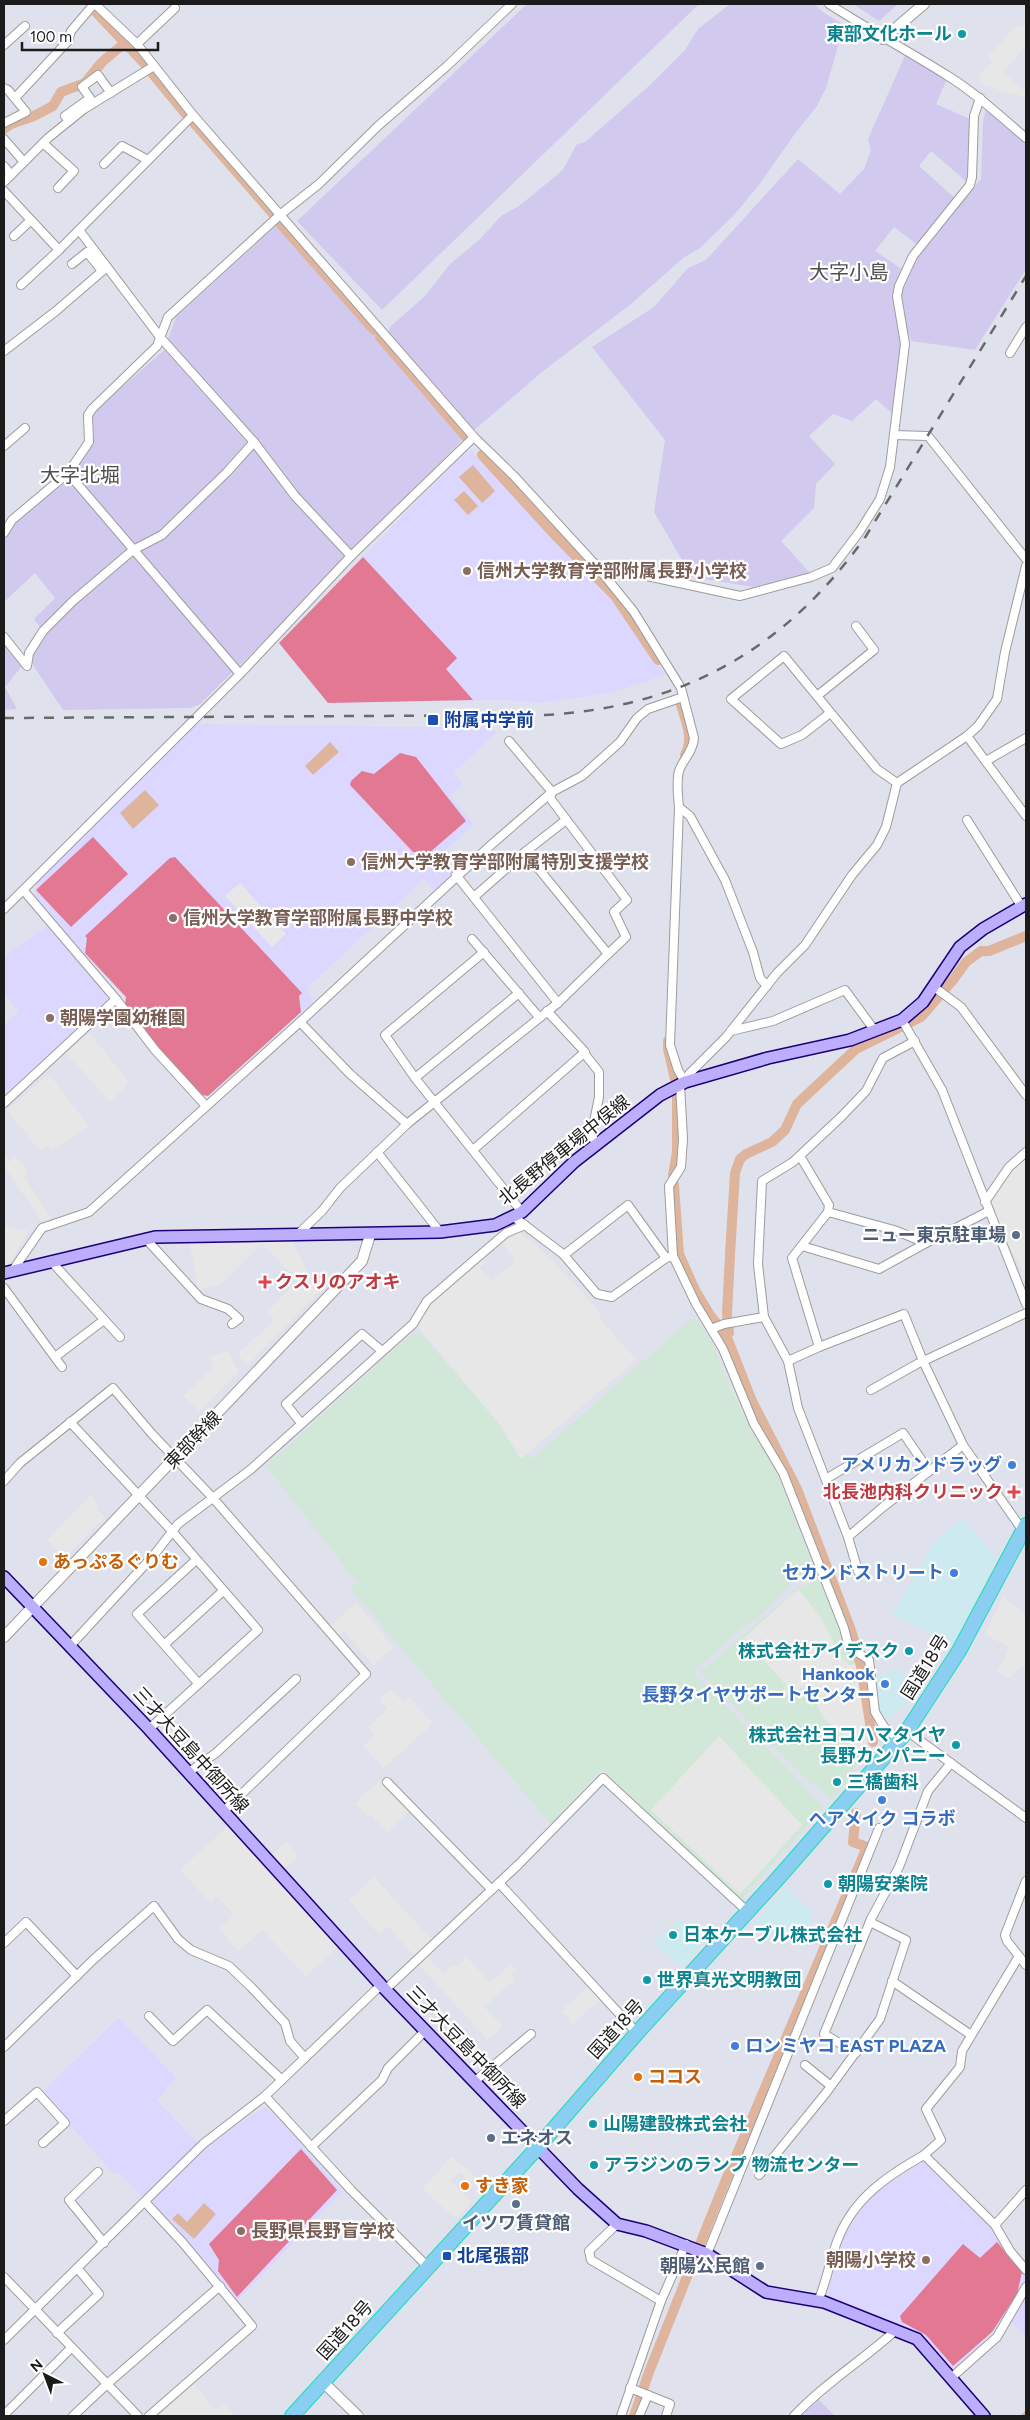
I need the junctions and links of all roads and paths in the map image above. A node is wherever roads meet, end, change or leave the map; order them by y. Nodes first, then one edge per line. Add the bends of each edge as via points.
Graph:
1 (94, 4) edge
2 (512, 4) edge
3 (829, 4) edge
4 (924, 4) edge
5 (175, 8) dead end
6 (25, 26) dead end
7 (883, 39) junction
8 (138, 44) junction
9 (4, 46) edge
10 (154, 66) junction
11 (4, 88) edge
12 (111, 93) junction
13 (15, 98) junction
14 (980, 98) junction
15 (193, 115) junction
16 (69, 121) junction
17 (4, 123) edge
18 (4, 138) edge
19 (1026, 138) edge
20 (43, 143) junction
21 (148, 160) junction
22 (24, 162) junction
23 (104, 164) dead end
24 (4, 166) edge
25 (12, 175) junction
26 (4, 182) edge
27 (58, 188) dead end
28 (4, 192) edge
29 (280, 215) junction
30 (31, 220) junction
31 (79, 230) junction
32 (14, 236) dead end
33 (59, 250) junction
34 (72, 264) dead end
35 (104, 269) junction
36 (21, 285) dead end
37 (1026, 328) edge
38 (160, 337) junction
39 (4, 351) edge
40 (1010, 353) dead end
41 (25, 428) dead end
42 (894, 435) junction
43 (474, 436) junction
44 (254, 442) junction
45 (4, 446) edge
46 (68, 473) junction
47 (4, 534) edge
48 (133, 550) junction
49 (351, 556) junction
50 (1026, 559) edge
51 (596, 565) junction
52 (1026, 566) edge
53 (856, 626) dead end
54 (4, 637) edge
55 (240, 674) junction
56 (817, 696) junction
57 (683, 697) junction
58 (830, 713) junction
59 (967, 736) junction
60 (1026, 738) edge
61 (509, 741) dead end
62 (986, 761) junction
63 (897, 783) junction
64 (552, 792) junction
65 (680, 807) junction
66 (1026, 816) edge
67 (566, 820) junction
68 (967, 820) dead end
69 (525, 852) junction
70 (456, 876) junction
71 (24, 891) junction
72 (474, 897) junction
73 (1024, 905) edge
74 (4, 909) edge
75 (472, 939) dead end
76 (484, 952) junction
77 (608, 954) junction
78 (767, 986) junction
79 (936, 989) junction
80 (519, 993) junction
81 (116, 999) junction
82 (558, 1003) junction
83 (547, 1010) junction
84 (539, 1017) junction
85 (903, 1021) junction
86 (300, 1022) junction
87 (731, 1031) junction
88 (875, 1031) junction
89 (915, 1041) junction
90 (584, 1053) junction
91 (416, 1078) junction
92 (682, 1084) junction
93 (1026, 1095) edge
94 (434, 1102) junction
95 (4, 1103) edge
96 (206, 1106) junction
97 (407, 1124) junction
98 (598, 1144) junction
99 (473, 1150) junction
100 (377, 1152) junction
101 (1026, 1152) edge
102 (800, 1156) junction
103 (985, 1202) junction
104 (989, 1211) junction
105 (828, 1212) junction
106 (518, 1215) junction
107 (525, 1225) junction
108 (440, 1232) junction
109 (298, 1234) junction
110 (370, 1235) junction
111 (146, 1239) junction
112 (926, 1243) junction
113 (802, 1246) junction
114 (564, 1255) junction
115 (669, 1257) junction
116 (51, 1261) junction
117 (8, 1272) edge
118 (4, 1288) edge
119 (1026, 1304) edge
120 (1026, 1313) edge
121 (764, 1316) junction
122 (104, 1320) junction
123 (232, 1324) dead end
124 (721, 1326) junction
125 (120, 1337) dead end
126 (819, 1347) junction
127 (382, 1351) junction
128 (55, 1357) junction
129 (788, 1361) junction
130 (923, 1361) junction
131 (62, 1367) dead end
132 (871, 1390) dead end
133 (70, 1422) junction
134 (302, 1423) junction
135 (963, 1444) junction
136 (175, 1459) junction
137 (929, 1471) junction
138 (826, 1479) junction
139 (4, 1481) edge
140 (138, 1496) junction
141 (213, 1498) junction
142 (1025, 1528) edge
143 (172, 1531) junction
144 (848, 1537) junction
145 (196, 1560) junction
146 (858, 1571) dead end
147 (4, 1577) edge
148 (223, 1591) junction
149 (32, 1608) junction
150 (4, 1637) edge
151 (165, 1644) junction
152 (70, 1646) junction
153 (296, 1679) dead end
154 (198, 1683) junction
155 (149, 1729) junction
156 (903, 1736) junction
157 (950, 1764) junction
158 (188, 1772) junction
159 (387, 1782) dead end
160 (223, 1812) junction
161 (1026, 1818) edge
162 (879, 1828) dead end
163 (1026, 1881) edge
164 (499, 1883) junction
165 (492, 1890) junction
166 (748, 1912) junction
167 (870, 1922) junction
168 (4, 1943) edge
169 (1019, 1956) junction
170 (1026, 1965) edge
171 (78, 1976) junction
172 (892, 1981) junction
173 (384, 1987) junction
174 (149, 2016) dead end
175 (425, 2031) junction
176 (637, 2033) junction
177 (531, 2034) dead end
178 (971, 2035) junction
179 (4, 2047) edge
180 (856, 2054) junction
181 (305, 2058) junction
182 (805, 2065) dead end
183 (282, 2080) junction
184 (474, 2082) junction
185 (831, 2086) junction
186 (265, 2096) junction
187 (4, 2121) edge
188 (43, 2143) dead end
189 (311, 2147) junction
190 (538, 2147) junction
191 (924, 2155) junction
192 (98, 2172) dead end
193 (759, 2175) dead end
194 (1026, 2190) edge
195 (145, 2202) junction
196 (617, 2224) junction
197 (995, 2224) junction
198 (104, 2243) junction
199 (686, 2244) junction
200 (707, 2254) junction
201 (428, 2267) junction
202 (78, 2269) junction
203 (1026, 2270) edge
204 (4, 2277) edge
205 (220, 2286) junction
206 (1026, 2287) edge
207 (661, 2301) junction
208 (818, 2301) junction
209 (35, 2309) junction
210 (896, 2330) junction
211 (57, 2333) junction
212 (4, 2340) edge
213 (71, 2348) junction
214 (951, 2378) junction
215 (323, 2382) junction
216 (106, 2385) junction
217 (632, 2389) junction
218 (647, 2394) junction
219 (4, 2415) edge
220 (73, 2416) edge
221 (138, 2416) edge
222 (149, 2416) edge
223 (292, 2416) edge
224 (358, 2416) edge
225 (621, 2416) edge
226 (639, 2416) edge
227 (666, 2416) edge
228 (794, 2416) edge
229 (984, 2416) edge

1 - 8 street
1 - 13 street via 71,32 68,41
2 - 29 street via 319,184
3 - 7 street
4 - 7 street
5 - 8 street
6 - 9 street
7 - 14 street via 949,76
8 - 10 street
10 - 12 street
10 - 15 street
11 - 13 street
12 - 16 street
12 - 16 street via 98,75 82,87 90,98 65,116
13 - 17 street via 26,112
14 - 19 street
14 - 42 street via 974,116 970,185 913,256 899,286 898,302 905,344
15 - 21 street
15 - 29 street
16 - 20 street
18 - 22 street
20 - 22 street
20 - 27 street via 74,171
21 - 23 street via 122,146
21 - 31 street
22 - 25 street
24 - 25 street
25 - 26 street
28 - 30 street
29 - 38 street via 168,317
29 - 43 street
30 - 32 street
30 - 33 street
31 - 33 street
31 - 35 street
33 - 36 street
34 - 35 street via 87,252
35 - 38 street
35 - 39 street
37 - 40 street
38 - 44 street
38 - 46 street via 157,346 92,409 88,415 89,442
41 - 45 street
42 - 50 street via 928,436
42 - 51 street via 890,467 880,499 832,568 811,578 740,596
43 - 49 street
43 - 51 street
44 - 48 street via 162,535
44 - 49 street via 295,496
46 - 47 street via 12,520
46 - 48 street
48 - 54 street via 73,601 44,631 29,653 27,666
48 - 55 street
49 - 55 street
51 - 57 street via 634,612 681,688
52 - 59 street via 997,699
53 - 56 street via 874,650
55 - 71 street
56 - 58 street
56 - 58 street via 784,656 731,699 782,744 802,735
57 - 64 street via 648,709 637,718 620,742 582,776
57 - 65 street via 694,738 677,783
58 - 63 street via 877,769
59 - 62 street
59 - 63 street
60 - 62 street
61 - 64 street
62 - 66 street
63 - 78 street via 886,827 877,845 852,875 805,945
64 - 67 street via 550,798
64 - 70 street
65 - 78 street via 690,816 725,880 760,978
65 - 92 street via 670,1045
67 - 69 street
67 - 77 street via 627,900 614,912 626,936
68 - 73 street
69 - 72 street
69 - 77 street
70 - 72 street
70 - 86 street
71 - 74 street
71 - 81 street
72 - 82 street
73 - 79 main road, 北長野停車場中俣線 via 960,947
75 - 76 street
76 - 80 street
76 - 91 street via 385,1035
77 - 82 street
78 - 87 street
79 - 85 main road, 北長野停車場中俣線
79 - 93 street via 961,1007
80 - 84 street
80 - 91 street
81 - 95 street
81 - 96 street via 155,1050
82 - 83 street
83 - 84 street
83 - 90 street
84 - 94 street
85 - 88 main road, 北長野停車場中俣線
85 - 89 street
86 - 96 street
86 - 97 street via 350,1074
87 - 88 street via 773,1021 845,990
87 - 92 street
88 - 92 main road, 北長野停車場中俣線
89 - 102 street via 884,1058 866,1091
89 - 103 street via 942,1090
90 - 98 street via 599,1072 599,1097 591,1136
90 - 99 street
91 - 94 street
92 - 98 main road, 北長野停車場中俣線 via 660,1095
92 - 115 street via 684,1139 681,1167 669,1186
94 - 97 street
94 - 99 street
96 - 117 street via 89,1212 42,1228
97 - 100 street
98 - 106 main road, 北長野停車場中俣線
99 - 106 street
100 - 108 street
100 - 109 street
101 - 103 street via 1009,1167
102 - 105 street via 829,1205
102 - 121 street via 762,1181 760,1186 758,1264
103 - 104 street
104 - 112 street
104 - 119 street
105 - 112 street via 894,1230
105 - 113 street
106 - 107 street
106 - 108 main road, 北長野停車場中俣線 via 495,1224
107 - 114 street
107 - 127 street via 506,1233 427,1301 413,1324
108 - 110 main road, 北長野停車場中俣線
109 - 110 main road, 北長野停車場中俣線
109 - 111 main road, 北長野停車場中俣線
110 - 136 street, 東部幹線 via 362,1261
111 - 116 main road, 北長野停車場中俣線
111 - 123 street via 201,1299 228,1309 239,1319
112 - 113 street via 879,1269
113 - 126 street via 792,1258
114 - 115 street via 597,1294 612,1297
114 - 115 street via 628,1205
115 - 124 street via 696,1304
116 - 117 main road, 北長野停車場中俣線
116 - 122 street
118 - 128 street
120 - 130 street
121 - 124 street
121 - 129 street
122 - 125 street
122 - 128 street
124 - 156 street via 723,1349 754,1424 783,1473 849,1647 869,1660 875,1712 884,1727
126 - 129 street
126 - 130 street via 904,1314
127 - 134 street
127 - 134 street via 362,1334 286,1404
128 - 131 street
129 - 138 street via 798,1408
130 - 132 street
130 - 135 street
133 - 136 street via 113,1388
133 - 139 street via 20,1463
133 - 140 street
134 - 141 street
135 - 137 street
135 - 142 street
136 - 140 street, 東部幹線
136 - 141 street
137 - 138 street via 903,1433
137 - 144 street
138 - 144 street
140 - 143 street
140 - 149 street, 東部幹線
141 - 143 street
141 - 160 street via 366,1674
142 - 156 highway, 国道18号 via 959,1651
143 - 145 street
143 - 152 street
144 - 146 street
145 - 148 street
145 - 151 street via 137,1614
147 - 149 main road, 三才大豆島中御所線
148 - 151 street
148 - 154 street via 258,1630
149 - 150 street, 東部幹線
149 - 152 main road, 三才大豆島中御所線
151 - 154 street
152 - 155 main road, 三才大豆島中御所線
153 - 158 street via 216,1753
154 - 155 street
155 - 158 main road, 三才大豆島中御所線
156 - 157 street
156 - 166 highway, 国道18号
157 - 161 street
157 - 167 street via 928,1791 899,1867
158 - 160 main road, 三才大豆島中御所線
159 - 165 street
160 - 173 main road, 三才大豆島中御所線
162 - 200 street
163 - 169 street via 1005,1935
164 - 165 street
164 - 166 street via 603,1778
164 - 176 street
165 - 173 street
166 - 176 highway, 国道18号
167 - 172 street via 906,1940
167 - 180 street via 824,2034
168 - 171 street via 26,1922
169 - 170 street
169 - 178 street
171 - 179 street
171 - 181 street via 154,1906 191,1950 229,1966 251,1987 285,2023 290,2040
172 - 178 street
172 - 180 street via 880,2019
173 - 175 main road, 三才大豆島中御所線
173 - 181 street
174 - 183 street via 173,2041 207,2010
175 - 184 main road, 三才大豆島中御所線
175 - 189 street via 388,2068 382,2080
176 - 190 highway, 国道18号
177 - 184 street
178 - 191 street via 962,2051 960,2068 926,2109 941,2140
180 - 185 street
181 - 183 street
182 - 185 street
183 - 186 street
184 - 190 main road, 三才大豆島中御所線
185 - 193 street
186 - 189 street
186 - 195 street via 203,2144
187 - 188 street via 37,2092 65,2124
189 - 201 street
190 - 196 main road, 三才大豆島中御所線
190 - 201 highway, 国道18号
191 - 197 street
191 - 208 street via 872,2188 846,2221
192 - 198 street via 69,2200
194 - 197 street
195 - 198 street
195 - 205 street
196 - 199 main road
196 - 207 street via 589,2251 591,2260
197 - 203 street via 1010,2251
198 - 202 street
199 - 200 main road
199 - 207 street
200 - 208 main road via 766,2292
201 - 215 highway, 国道18号
202 - 209 street
202 - 211 street via 99,2294
204 - 209 street
205 - 216 street
205 - 222 street via 252,2326
206 - 214 street via 997,2337
207 - 217 street
208 - 210 main road
209 - 211 street
209 - 212 street
210 - 214 main road via 917,2340
210 - 228 street via 865,2358 818,2392
211 - 213 street
213 - 216 street
213 - 219 street
214 - 229 main road
215 - 223 highway, 国道18号
215 - 224 street
216 - 220 street
216 - 221 street
217 - 218 street
217 - 225 street
218 - 226 street
218 - 227 street via 670,2404

